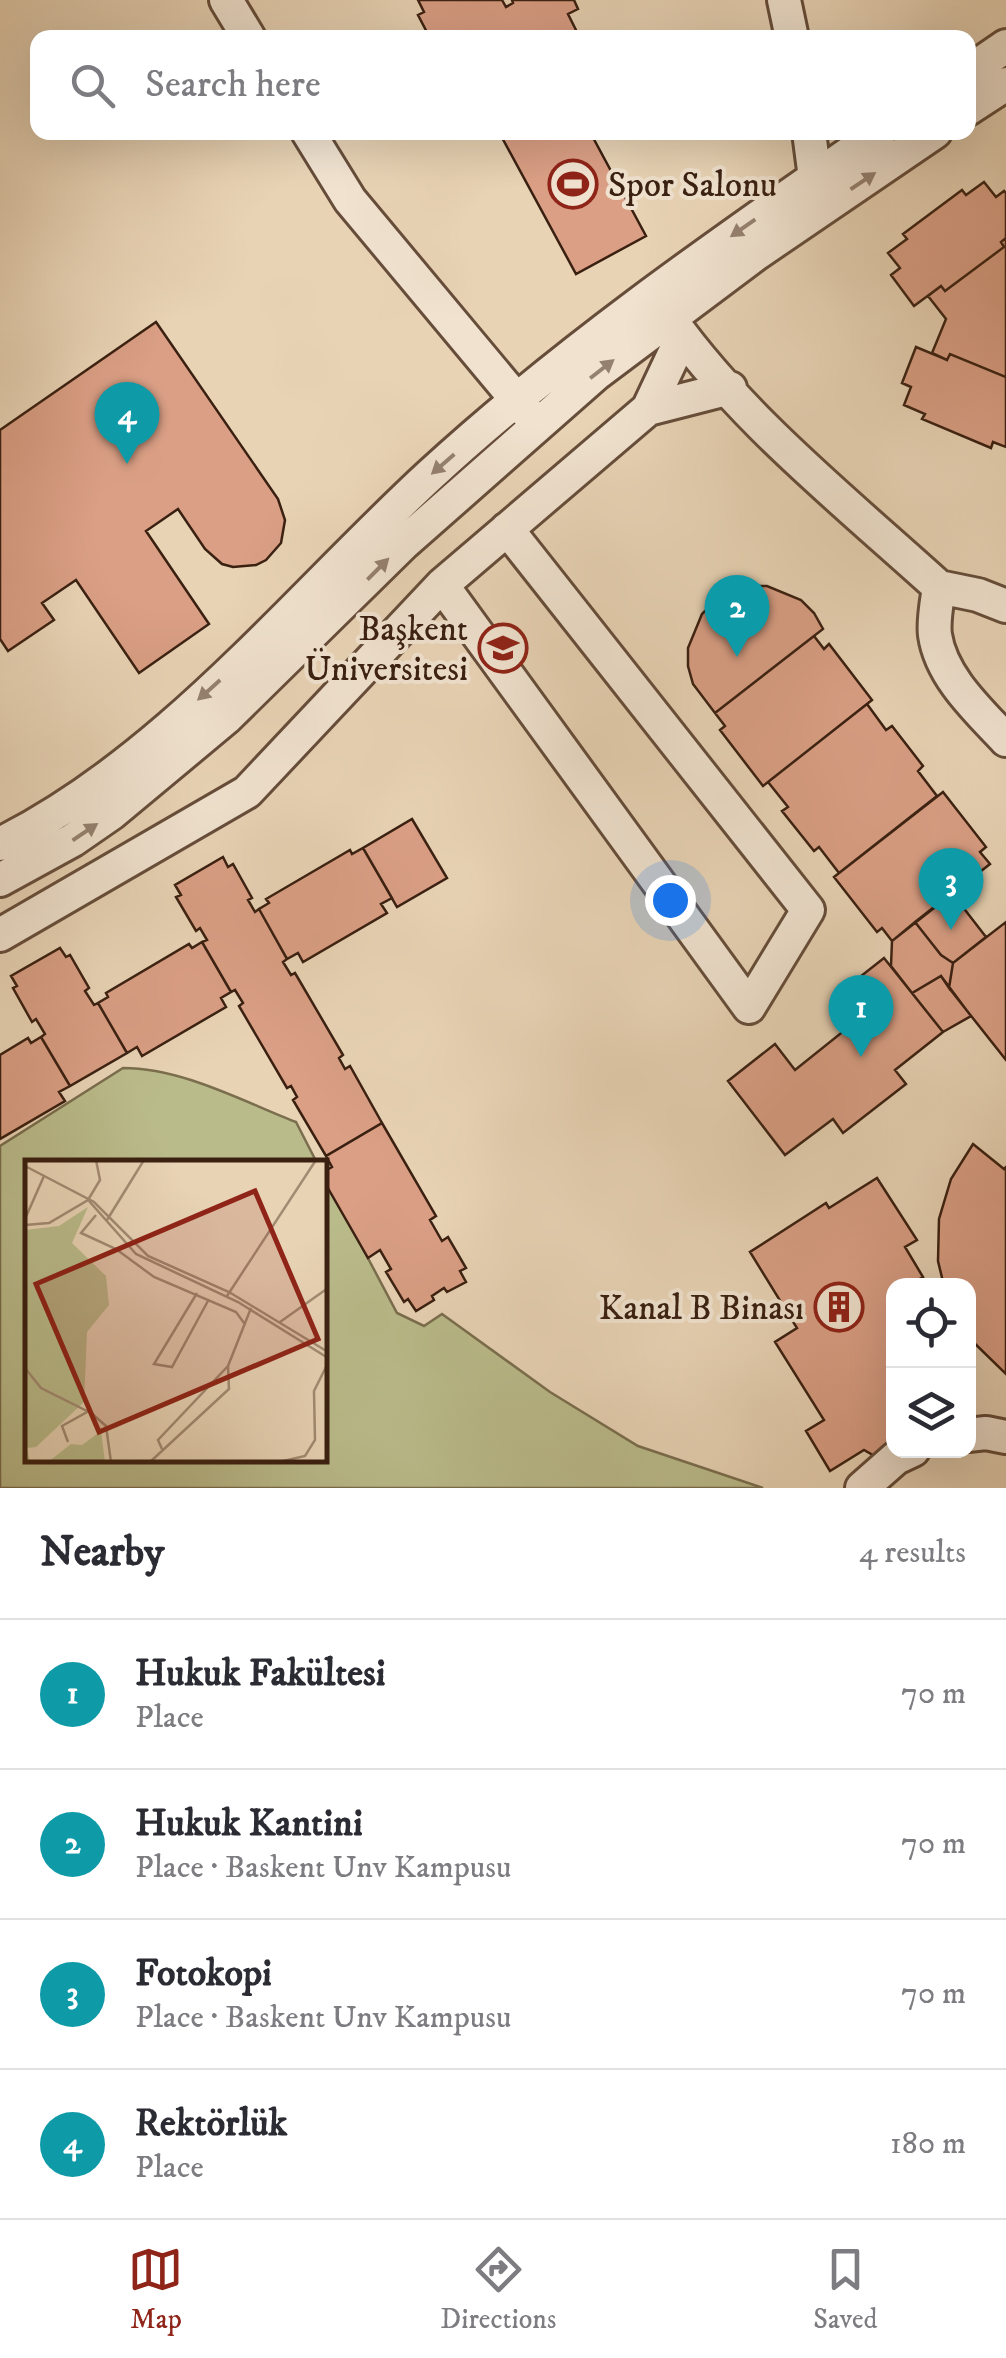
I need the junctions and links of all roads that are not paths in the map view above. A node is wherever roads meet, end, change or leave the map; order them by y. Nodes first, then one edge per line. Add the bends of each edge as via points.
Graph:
1 (226, 0) edge
2 (784, 0) edge
3 (244, 30) edge
4 (790, 30) edge
5 (1006, 46) edge
6 (976, 67) edge
7 (1006, 84) edge
8 (976, 105) edge
9 (313, 140) edge
10 (810, 140) edge
11 (869, 140) edge
12 (922, 140) edge
13 (815, 178) junction
14 (693, 283) junction
15 (668, 316) junction
16 (730, 388) junction
17 (648, 410) junction
18 (527, 412) junction
19 (507, 528) junction
20 (442, 586) junction
21 (938, 587) junction
22 (1006, 606) edge
23 (1006, 740) edge
24 (0, 844) edge
25 (0, 880) edge
26 (0, 935) edge
27 (976, 1434) edge
28 (1006, 1437) edge
29 (896, 1458) edge
30 (862, 1488) edge

1 - 3 street
2 - 4 street
5 - 6 street
7 - 8 street
9 - 18 street via 350,200
10 - 13 street
11 - 13 street
14 -> 12 street
13 -> 14 street
14 - 15 street
15 - 16 street
15 - 17 street
15 - 18 street via 596,374
16 - 17 street
16 - 21 street
17 - 19 street
18 -> 24 street via 430,476 230,671 107,778
25 -> 18 street via 112,814 226,718
19 - 20 street
19 - 20 street via 808,910 750,1007
20 - 26 street via 247,792
21 - 22 street
21 - 23 street via 935,634 946,667
27 - 28 street
29 - 30 street

